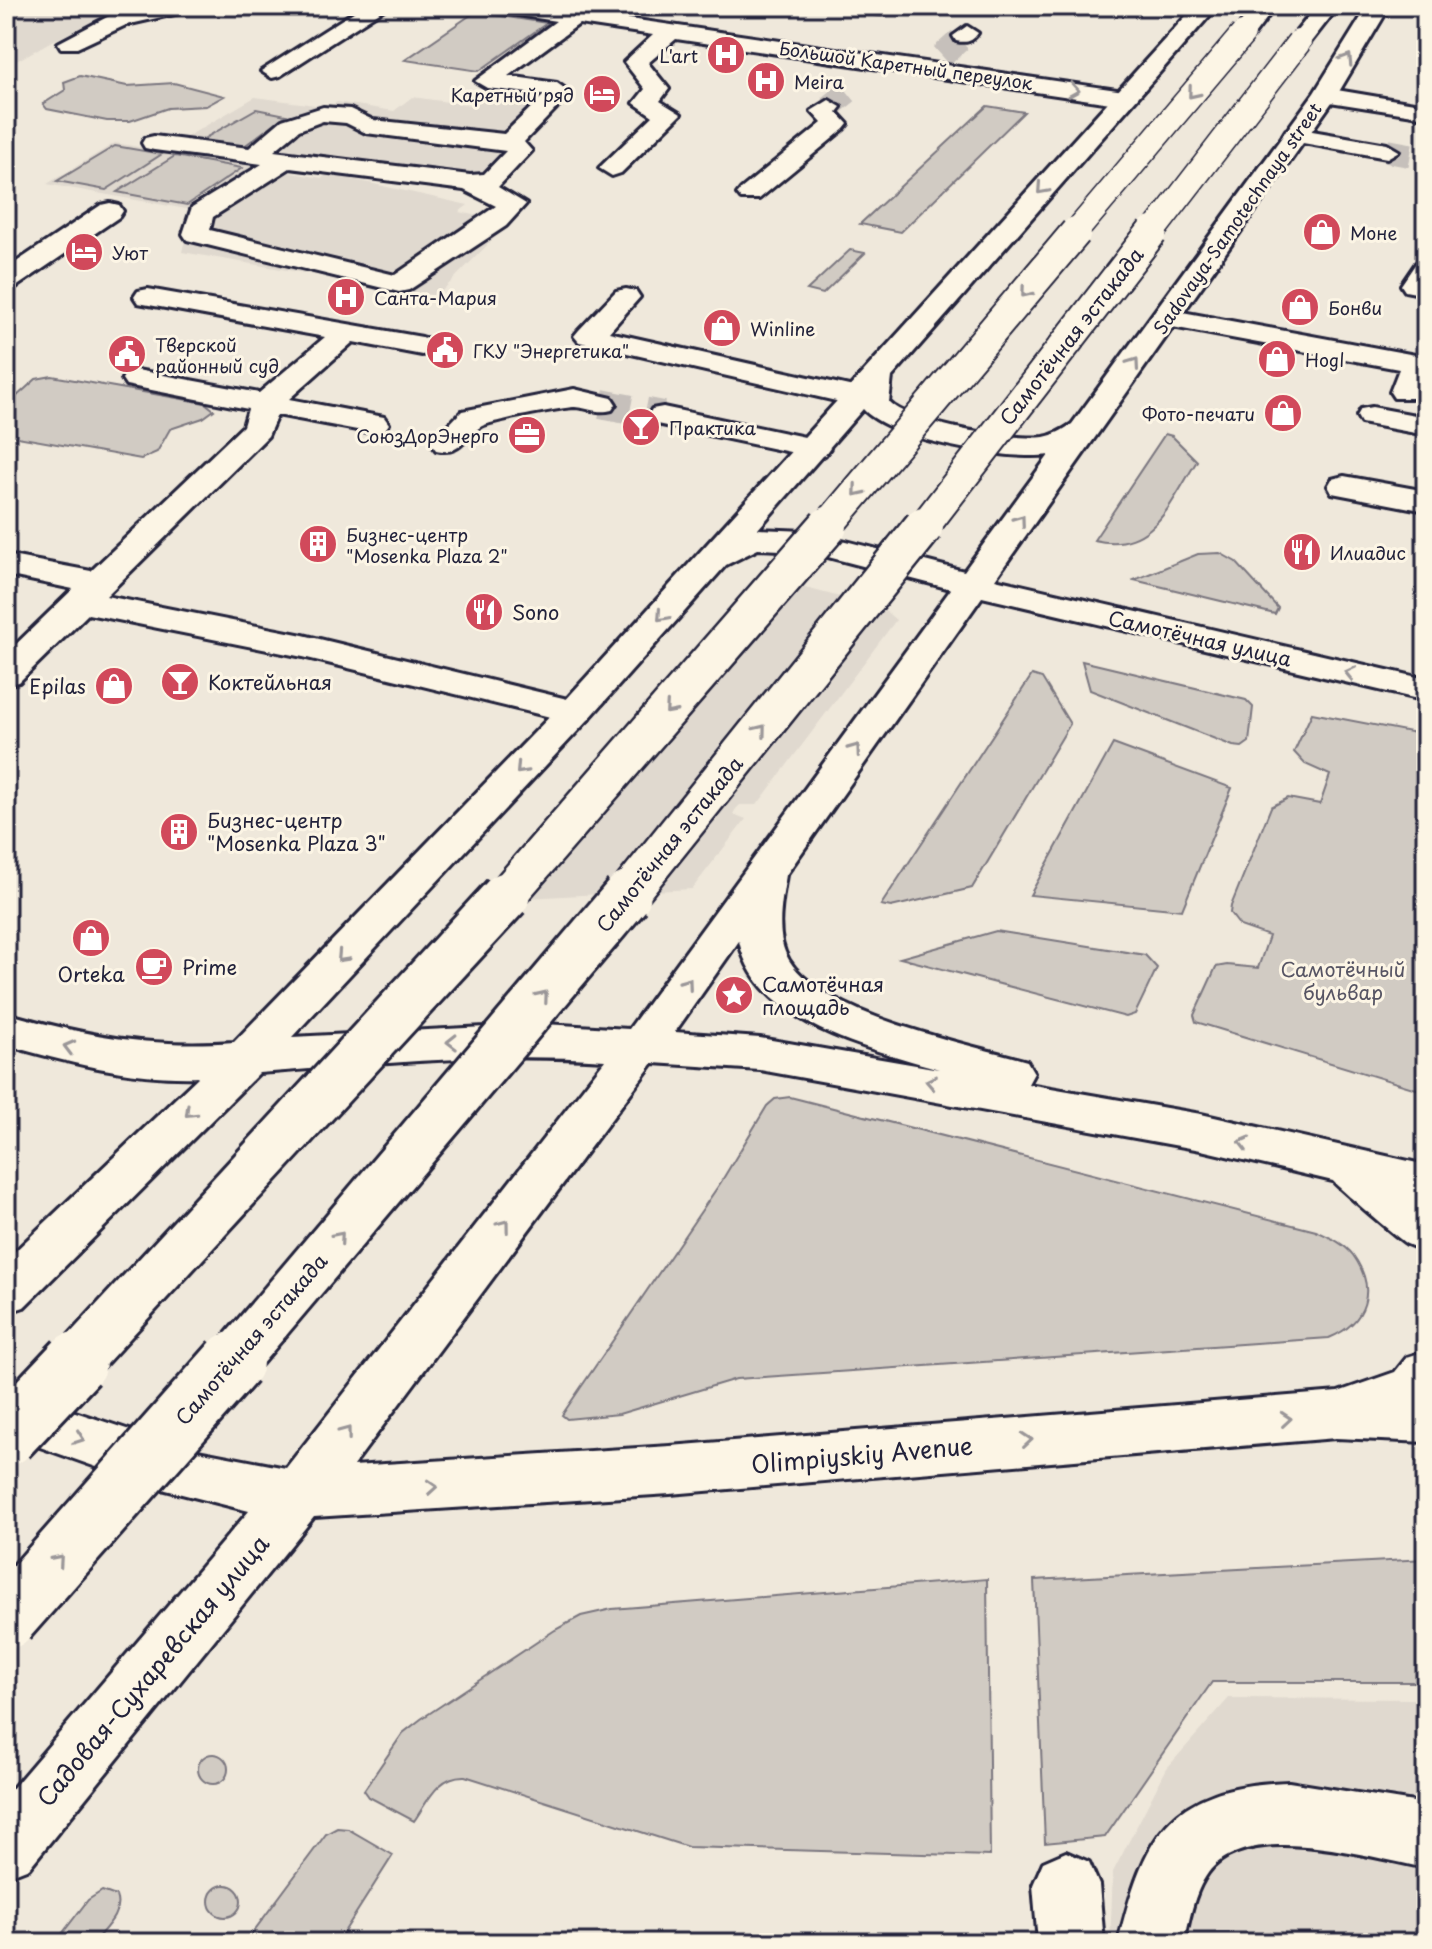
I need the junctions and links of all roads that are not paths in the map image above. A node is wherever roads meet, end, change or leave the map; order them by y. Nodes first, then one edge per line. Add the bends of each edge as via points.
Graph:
1 (180, 6) edge
2 (378, 6) edge
3 (498, 6) edge
4 (1207, 6) edge
5 (1328, 6) edge
6 (1379, 6) edge
7 (575, 17) junction
8 (1254, 20) edge
9 (674, 25) junction
10 (69, 43) dead end
11 (886, 62) junction
12 (272, 71) dead end
13 (862, 81) tunnel mouth
14 (1325, 95) junction
15 (1124, 98) junction
16 (829, 107) tunnel mouth
17 (1422, 111) dead end
18 (1295, 135) junction
19 (510, 142) junction
20 (154, 143) dead end
21 (1387, 151) tunnel mouth
22 (253, 157) junction
23 (284, 161) junction
24 (612, 168) dead end
25 (470, 183) junction
26 (750, 194) dead end
27 (110, 211) dead end
28 (1426, 269) edge
29 (6, 281) edge
30 (1426, 287) edge
31 (148, 297) dead end
32 (626, 297) dead end
33 (1166, 318) junction
34 (1291, 320) dead end
35 (347, 333) junction
36 (1426, 343) edge
37 (422, 346) dead end
38 (137, 379) dead end
39 (867, 386) junction
40 (1405, 392) dead end
41 (266, 403) junction
42 (601, 404) tunnel mouth
43 (663, 416) tunnel mouth
44 (1372, 416) dead end
45 (373, 424) dead end
46 (1426, 426) edge
47 (1089, 427) junction
48 (447, 443) dead end
49 (814, 448) junction
50 (1344, 486) dead end
51 (1426, 501) edge
52 (714, 558) junction
53 (6, 565) edge
54 (974, 583) junction
55 (92, 593) junction
56 (6, 674) edge
57 (1426, 690) edge
58 (575, 712) junction
59 (765, 875) junction
60 (6, 1029) edge
61 (641, 1046) junction
62 (246, 1058) junction
63 (1201, 1132) junction
64 (1287, 1153) junction
65 (1426, 1184) edge
66 (1426, 1231) edge
67 (6, 1292) edge
68 (1426, 1373) edge
69 (6, 1412) edge
70 (1336, 1415) junction
71 (1426, 1419) edge
72 (6, 1436) edge
73 (299, 1494) junction
74 (6, 1619) edge
75 (1426, 1836) edge
76 (6, 1845) edge
77 (1151, 1943) edge

1 - 10 main road via 119,20
2 - 12 main road
3 - 7 main road, Большой Каретный переулок
4 - 15 main road
74 -> 5 main road, Самотёчная эстакада, bridge via 424,1139 675,838
14 -> 6 main road, Sadovaya-Samotechnaya street
7 - 9 main road, Большой Каретный переулок
7 - 19 main road via 487,81 559,93
8 -> 72 main road, bridge via 594,797
9 - 11 main road, Большой Каретный переулок
9 - 24 main road via 635,62 657,89 646,103 669,114
11 - 13 main road
11 -> 15 main road, Большой Каретный переулок via 936,62
14 - 17 main road
14 - 18 main road, Sadovaya-Samotechnaya street
15 -> 39 main road
16 - 26 main road via 823,111 836,124
18 - 21 main road
18 - 33 main road, Sadovaya-Samotechnaya street
19 - 22 main road via 366,126 357,117 319,113 304,115
19 - 25 main road via 520,151 492,181
20 - 22 main road
22 - 23 main road
23 - 25 main road
23 - 25 main road via 201,213 196,234 399,284 513,204
27 - 29 main road
28 - 30 main road via 1415,285
31 - 35 main road
32 - 39 main road via 589,336
33 - 40 main road via 1416,363
47 -> 33 main road, Sadovaya-Samotechnaya street
34 - 36 main road
35 - 37 main road
35 - 41 main road
38 - 41 main road
39 - 47 main road via 884,414 902,422 1025,448 1063,443
39 - 49 main road
41 - 45 main road
41 - 55 main road via 261,425
42 - 48 main road via 574,398 473,418
43 - 49 main road
44 - 46 main road
54 -> 47 main road, Sadovaya-Samotechnaya street
49 - 52 main road
50 - 51 main road
52 - 54 main road via 743,541 780,537
52 -> 58 main road
53 - 55 main road
57 -> 54 main road, Самотёчная улица
59 -> 54 main road
55 - 56 main road
55 - 58 main road
58 -> 62 main road
61 -> 59 main road
59 - 63 main road via 758,913 763,952 780,981 808,1004 862,1027
62 -> 60 main road via 134,1059
61 -> 62 main road via 544,1040 437,1043
63 -> 61 main road via 808,1060
73 -> 61 main road
62 -> 67 main road
64 -> 63 main road
64 - 65 main road
64 - 66 main road via 1350,1173
68 - 70 main road via 1414,1388
69 -> 73 main road via 188,1473
70 - 71 main road, Olimpiyskiy Avenue
73 -> 70 main road, Olimpiyskiy Avenue via 670,1470
73 - 76 main road, Садовая-Сухаревская улица
75 - 77 main road via 1287,1813 1235,1814 1196,1835 1170,1869

